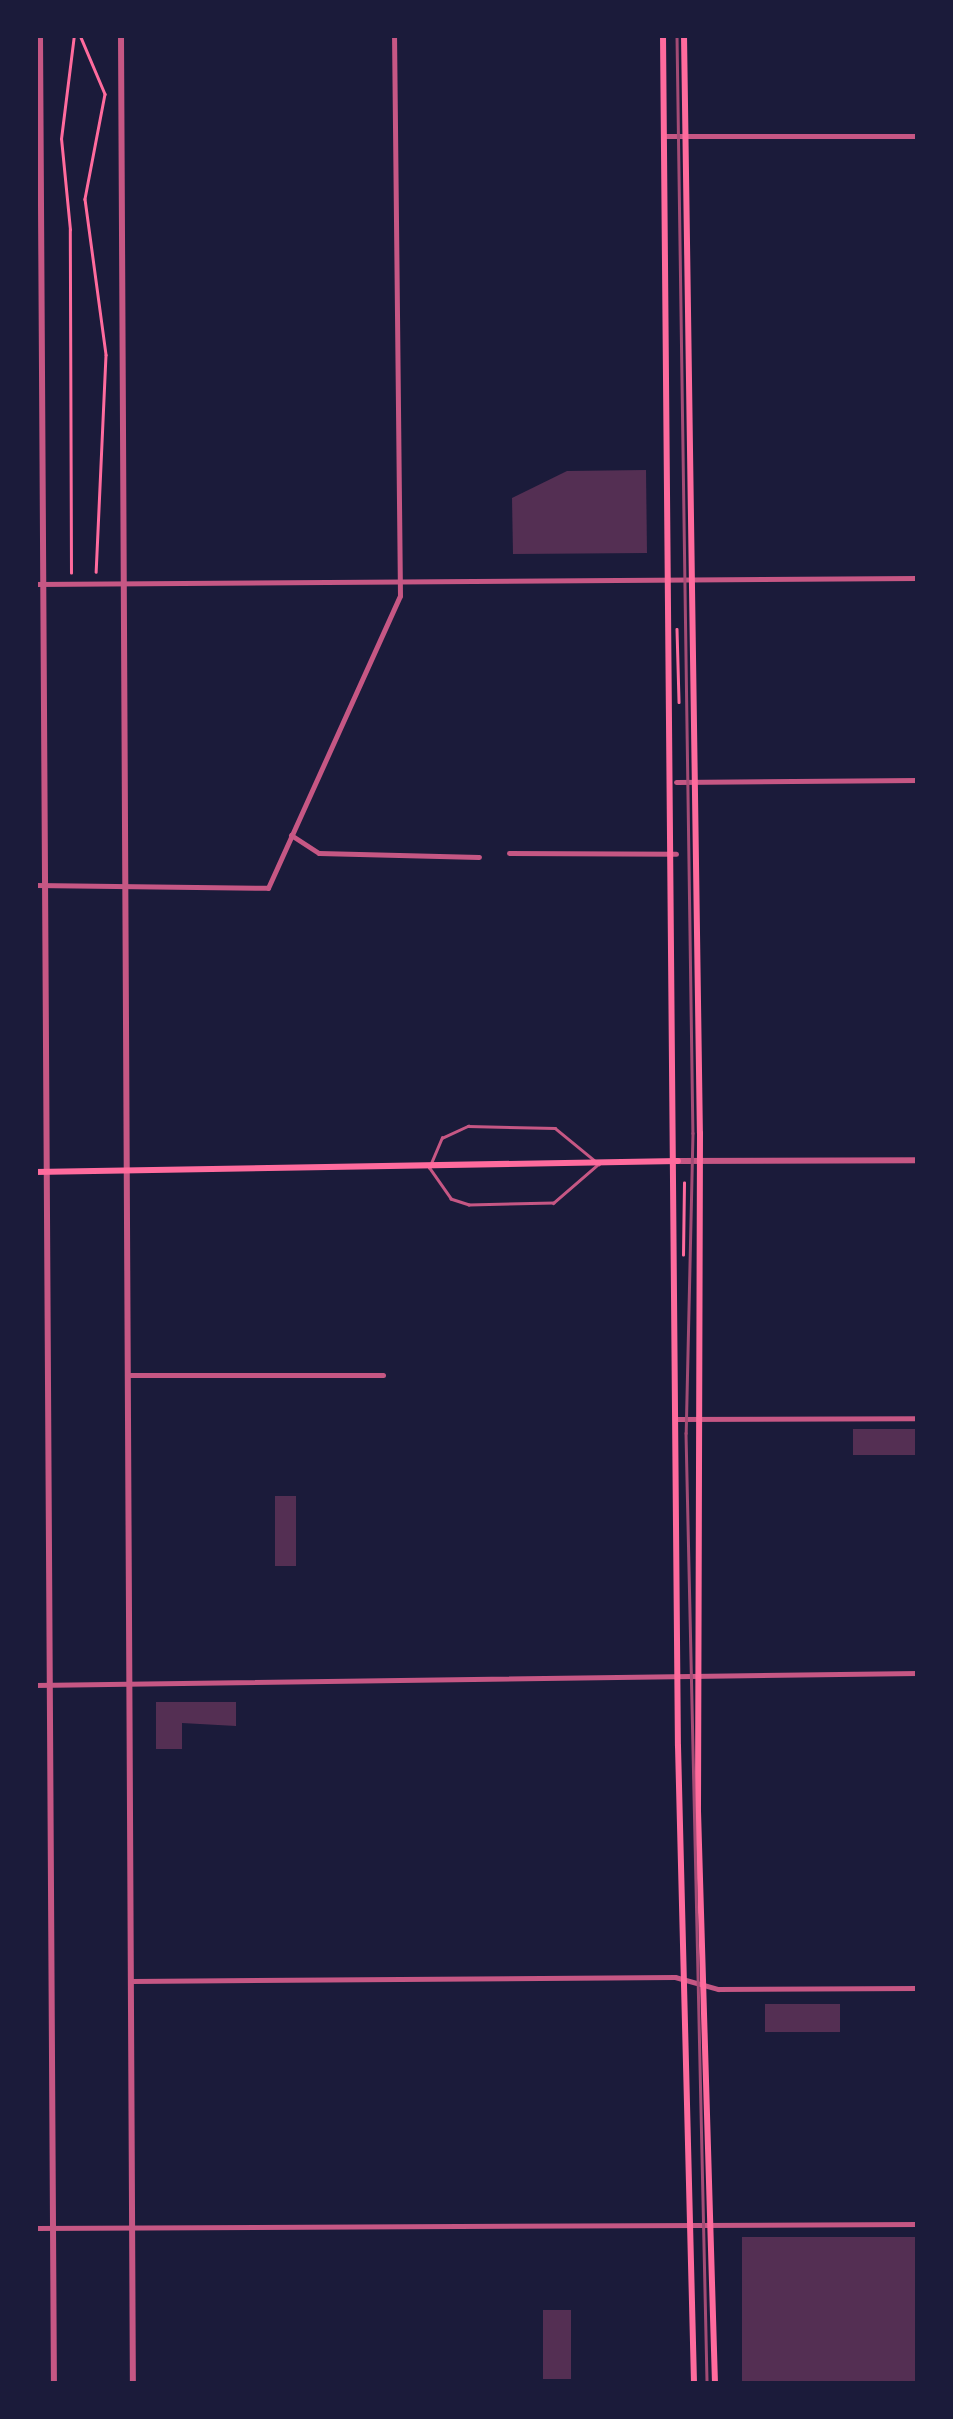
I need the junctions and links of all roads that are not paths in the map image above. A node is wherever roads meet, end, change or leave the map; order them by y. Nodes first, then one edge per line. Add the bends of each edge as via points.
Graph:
1 (40, 35) edge
2 (121, 35) edge
3 (394, 35) edge
4 (664, 35) edge
5 (684, 35) edge
6 (666, 136) junction
7 (918, 136) edge
8 (684, 137) junction
9 (918, 578) edge
10 (672, 581) junction
11 (694, 581) junction
12 (400, 582) junction
13 (39, 584) edge
14 (125, 584) junction
15 (918, 780) edge
16 (676, 782) junction
17 (694, 782) junction
18 (292, 835) junction
19 (509, 853) dead end
20 (676, 854) junction
21 (479, 856) dead end
22 (46, 884) junction
23 (126, 884) junction
24 (35, 885) edge
25 (918, 1160) edge
26 (678, 1162) junction
27 (700, 1162) junction
28 (599, 1164) junction
29 (428, 1168) junction
30 (126, 1170) junction
31 (35, 1172) edge
32 (46, 1172) junction
33 (127, 1375) junction
34 (384, 1376) dead end
35 (694, 1418) junction
36 (918, 1418) edge
37 (675, 1419) junction
38 (918, 1673) edge
39 (678, 1675) junction
40 (698, 1675) junction
41 (129, 1683) junction
42 (35, 1684) edge
43 (50, 1684) junction
44 (683, 1978) junction
45 (131, 1981) junction
46 (704, 1986) junction
47 (918, 1988) edge
48 (693, 2223) junction
49 (714, 2224) junction
50 (918, 2224) edge
51 (35, 2228) edge
52 (54, 2228) junction
53 (132, 2228) junction
54 (54, 2384) edge
55 (133, 2384) edge
56 (694, 2384) edge
57 (715, 2384) edge

1 - 13 street
2 - 14 street
3 - 12 street
4 - 6 main road
5 - 8 main road
6 - 8 street
6 - 10 main road
7 - 8 street
8 - 11 main road
9 - 11 street
10 - 11 street
10 - 12 street
10 - 16 main road
11 - 17 main road
12 - 14 street
12 - 18 street
13 - 14 street
13 - 22 street
14 - 23 street
15 - 17 street
16 - 17 street
16 - 20 main road
17 - 27 main road
18 - 21 street via 319,854
18 - 23 street via 268,888
19 - 20 street
20 - 26 main road
22 - 23 street
22 - 24 street
22 - 32 street
23 - 30 street
25 - 27 street
26 - 27 street
26 - 28 main road
26 - 37 main road
27 - 35 main road
28 - 29 main road
28 - 29 lane via 571,1196 548,1204 463,1203
28 - 29 lane via 555,1128 468,1126 442,1138
29 - 30 main road
30 - 32 main road
30 - 33 street
31 - 32 main road
32 - 43 street
33 - 34 street
33 - 41 street
35 - 36 street
35 - 37 street
35 - 40 main road
37 - 39 main road
38 - 40 street
39 - 40 street
39 - 41 street
39 - 44 main road
40 - 46 main road
41 - 43 street
41 - 45 street
42 - 43 street
43 - 52 street
44 - 45 street
44 - 46 street
44 - 48 main road
45 - 53 street
46 - 47 street
46 - 49 main road
48 - 49 street
48 - 53 street
48 - 56 main road
49 - 50 street
49 - 57 main road
51 - 52 street
52 - 53 street
52 - 54 street
53 - 55 street

